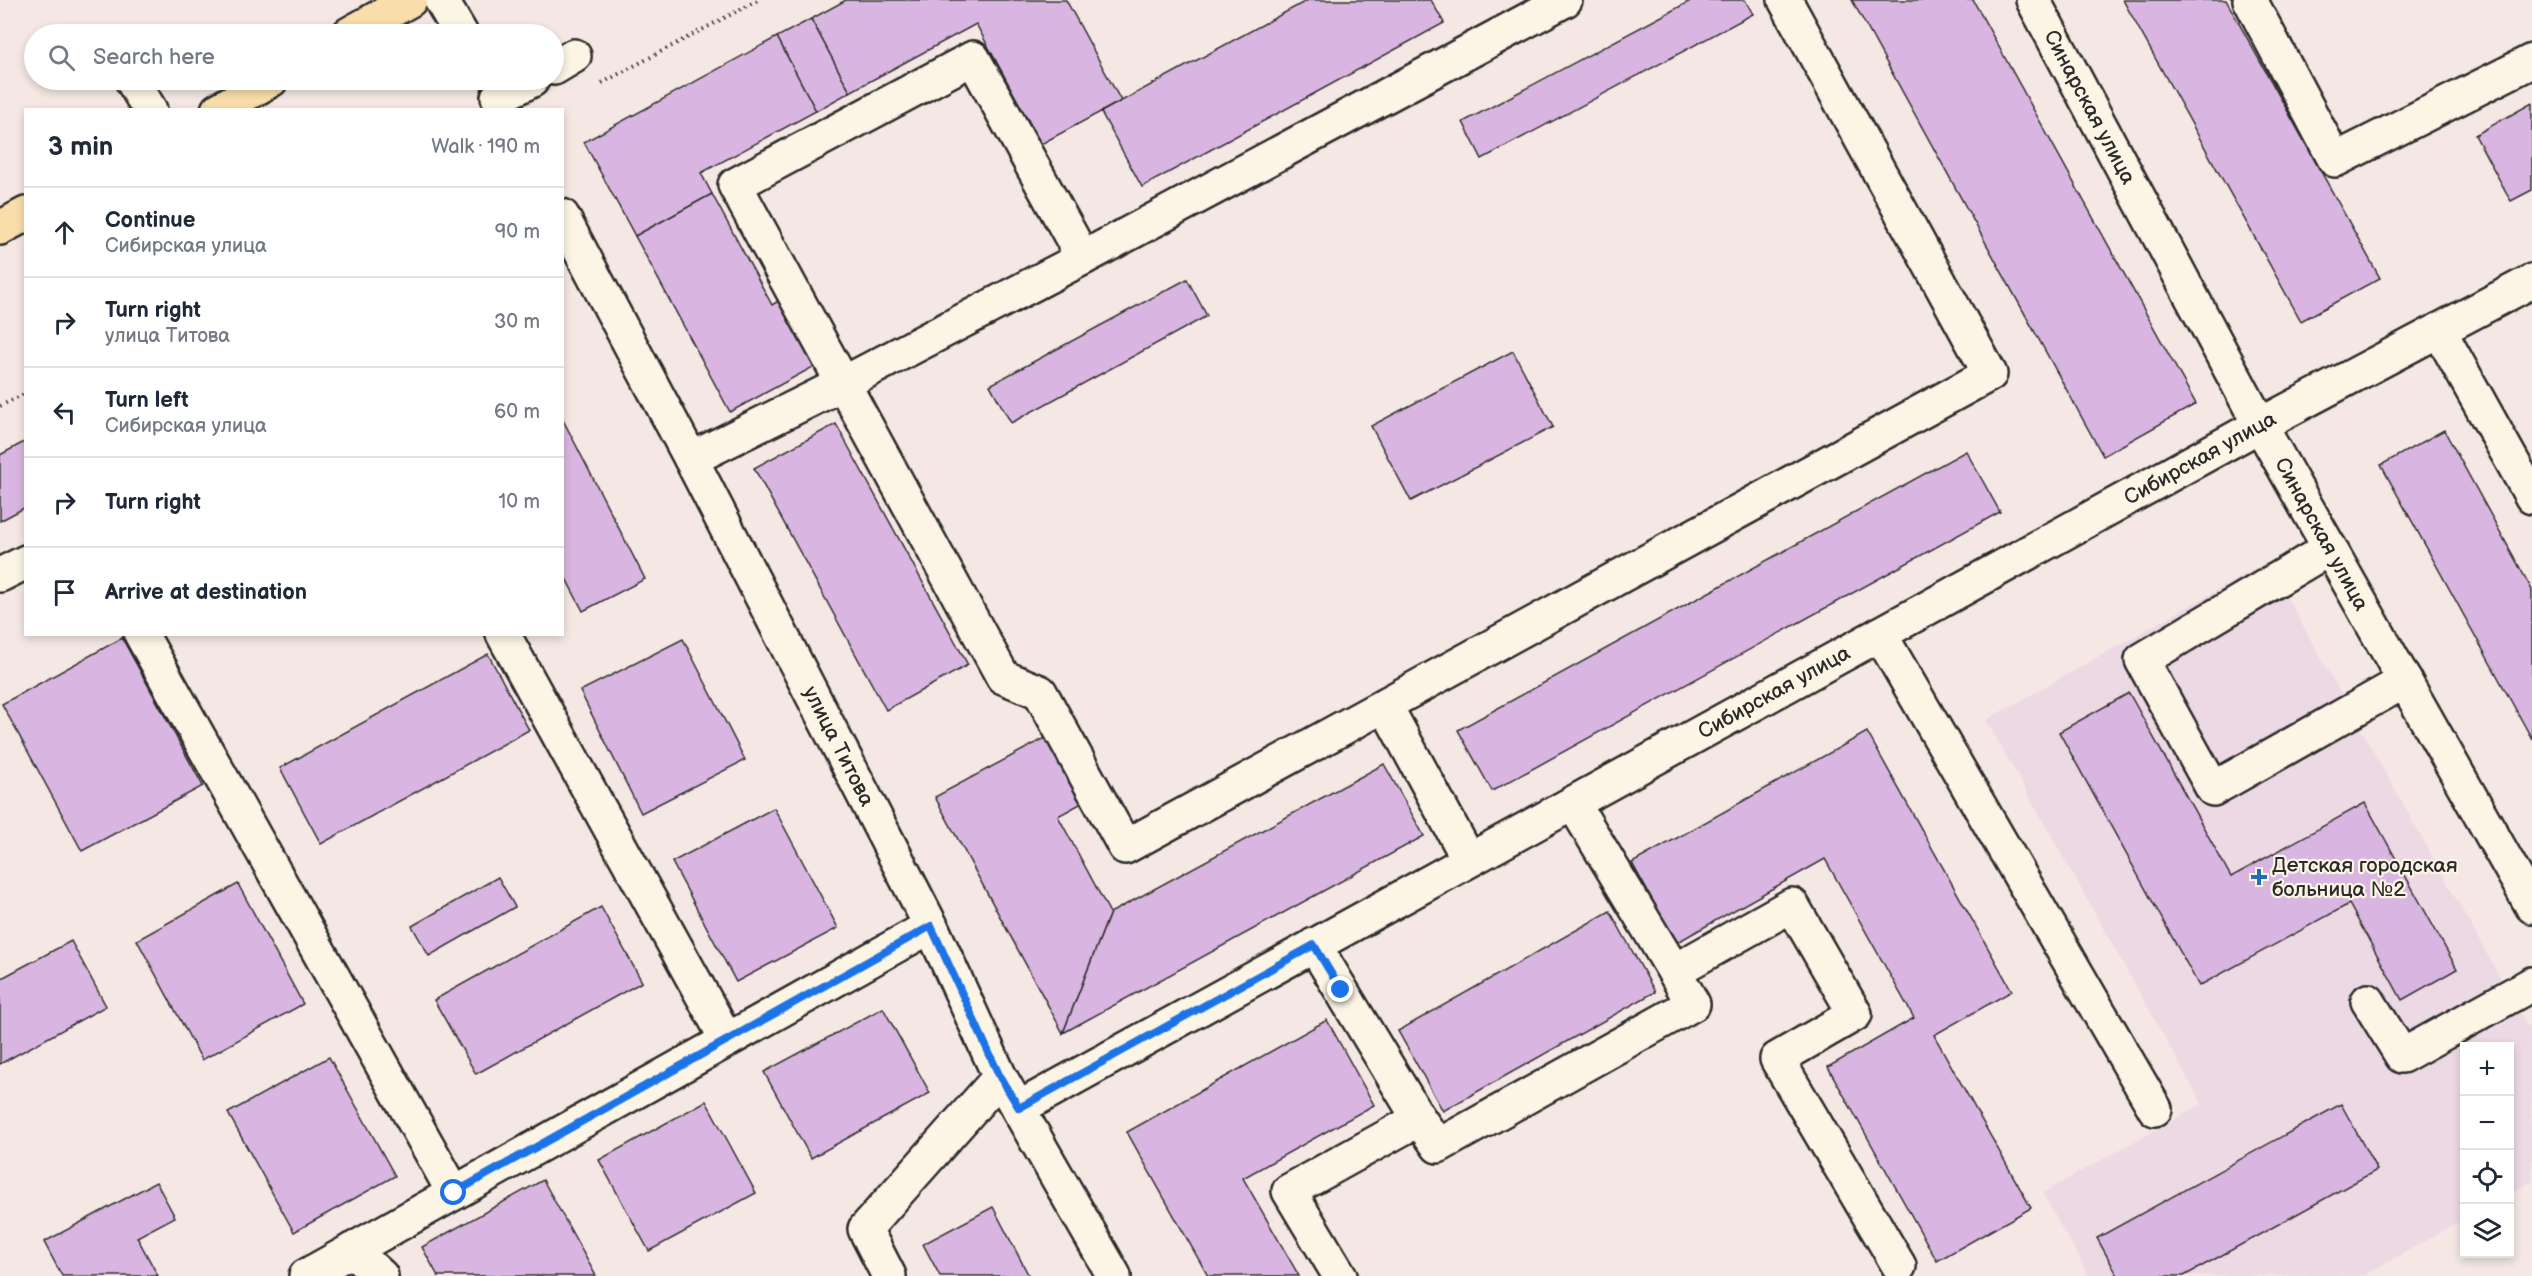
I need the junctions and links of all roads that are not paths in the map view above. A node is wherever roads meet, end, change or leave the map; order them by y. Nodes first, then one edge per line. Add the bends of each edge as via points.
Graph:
1 (410, 0) edge
2 (441, 0) edge
3 (1785, 0) edge
4 (2033, 0) edge
5 (2250, 0) edge
6 (1549, 4) edge
7 (367, 24) edge
8 (455, 24) edge
9 (2532, 61) edge
10 (138, 90) edge
11 (253, 90) edge
12 (149, 108) edge
13 (222, 108) edge
14 (24, 215) edge
15 (564, 224) edge
16 (0, 228) edge
17 (1083, 258) junction
18 (574, 264) edge
19 (2532, 281) edge
20 (2439, 330) junction
21 (842, 384) junction
22 (2260, 425) junction
23 (691, 459) junction
24 (2532, 497) edge
25 (2330, 548) junction
26 (24, 563) edge
27 (0, 575) edge
28 (1880, 634) junction
29 (142, 636) edge
30 (504, 636) edge
31 (2405, 681) junction
32 (1385, 705) junction
33 (1573, 803) junction
34 (1469, 860) junction
35 (2528, 891) edge
36 (931, 926) junction
37 (1314, 945) junction
38 (1674, 971) junction
39 (2532, 984) edge
40 (2368, 1001) dead end
41 (727, 1040) junction
42 (1000, 1077) junction
43 (1019, 1108) junction
44 (2155, 1109) dead end
45 (1419, 1119) junction
46 (454, 1193) junction
47 (352, 1250) junction
48 (1899, 1266) dead end
49 (306, 1276) edge
50 (381, 1276) edge
51 (889, 1276) edge
52 (1114, 1276) edge
53 (1341, 1276) edge

1 - 7 main road
2 - 8 street
3 - 32 street via 1990,374
4 - 22 street, Синарская улица
5 - 9 street via 2335,160
6 - 17 street
10 - 12 street
11 - 13 main road
14 - 16 main road
15 - 18 street, улица Титова
17 - 21 street
17 - 21 street via 973,58 735,185
18 - 23 street, улица Титова
19 - 20 street, Сибирская улица
20 - 22 street, Сибирская улица
20 - 24 street
21 - 23 street
21 - 32 street via 1003,677 1040,692 1125,847
22 - 25 street, Синарская улица
22 - 28 street, Сибирская улица
23 - 36 street, улица Титова
25 - 31 street, Синарская улица
25 - 31 street via 2142,660 2214,789
26 - 27 street
28 - 33 street, Сибирская улица
28 - 44 street
29 - 46 street
30 - 41 street
31 - 35 street, Синарская улица
32 - 34 street
33 - 34 street, Сибирская улица
33 - 38 street
34 - 37 street, Сибирская улица
36 - 41 street
36 - 42 street, улица Титова
37 - 43 street, Сибирская улица
37 - 45 street
38 - 45 street via 1693,1004 1438,1146
38 - 48 street via 1792,905 1855,1014 1777,1059
39 - 40 street via 2402,1056
41 - 46 street
42 - 43 street, улица Титова
42 - 51 street via 864,1229
43 - 52 street, улица Титова
45 - 53 street via 1289,1191
46 - 47 street
47 - 49 street
47 - 50 street

